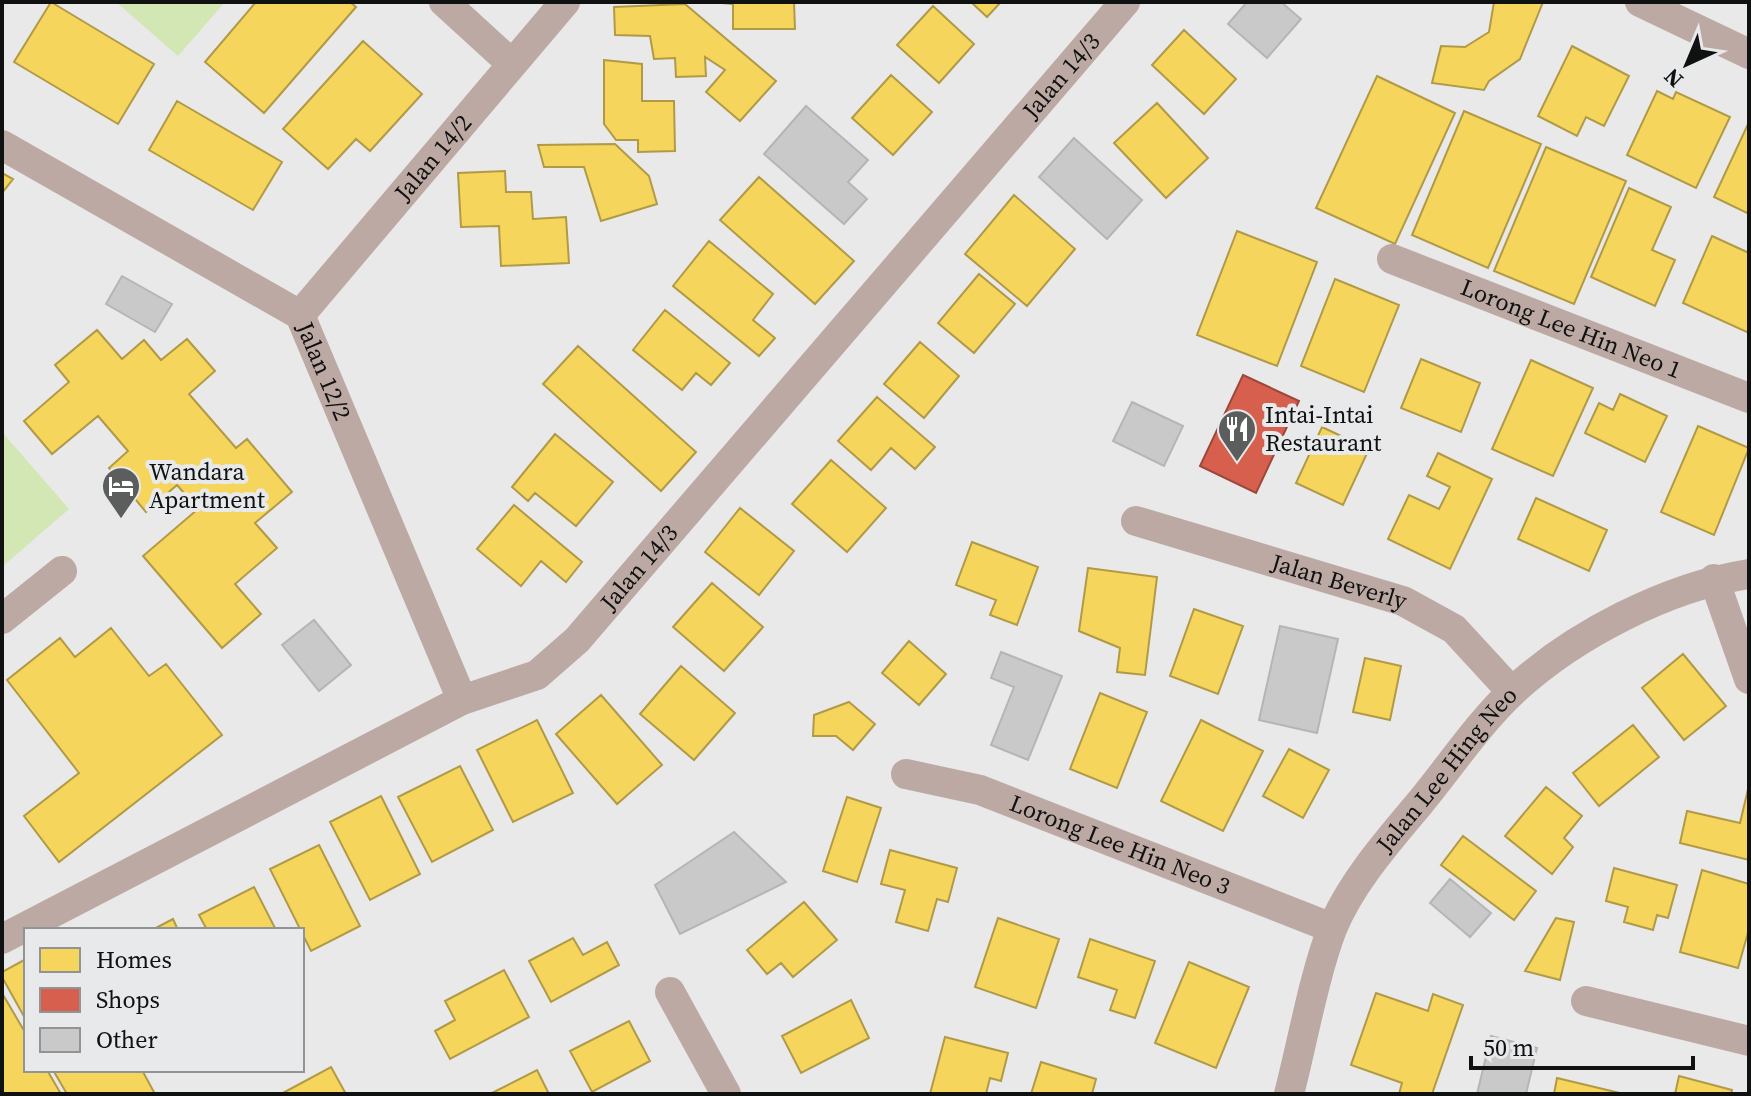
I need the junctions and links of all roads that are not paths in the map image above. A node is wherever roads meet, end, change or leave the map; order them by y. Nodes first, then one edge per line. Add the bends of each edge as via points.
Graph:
1 (444, 2) edge
2 (565, 2) edge
3 (1125, 2) edge
4 (1640, 2) edge
5 (1749, 54) edge
6 (512, 64) junction
7 (2, 145) edge
8 (1392, 259) dead end
9 (300, 315) junction
10 (1749, 398) edge
11 (1136, 521) dead end
12 (62, 571) dead end
13 (1749, 574) edge
14 (1714, 579) junction
15 (2, 619) edge
16 (1749, 679) edge
17 (1512, 692) junction
18 (462, 700) junction
19 (906, 774) dead end
20 (1332, 928) junction
21 (2, 939) edge
22 (670, 992) dead end
23 (1586, 1001) dead end
24 (1749, 1041) edge
25 (726, 1094) edge
26 (1289, 1094) edge

1 - 6 street
2 - 6 street, Jalan 14/2
3 - 18 street, Jalan 14/3 via 577,640 537,675
4 - 5 street
6 - 9 street, Jalan 14/2
7 - 9 street, Jalan 12/2
8 - 10 street, Lorong Lee Hin Neo 1
9 - 18 street, Jalan 12/2
11 - 17 street, Jalan Beverly via 1403,601 1454,629
12 - 15 street
13 - 14 street, Jalan Lee Hing Neo
14 - 16 street
14 - 17 street, Jalan Lee Hing Neo via 1591,634
17 - 20 street, Jalan Lee Hing Neo via 1402,824
18 - 21 street, Jalan 14/3
19 - 20 street, Lorong Lee Hin Neo 3 via 980,790
20 - 26 street, Jalan Lee Hing Neo
22 - 25 street
23 - 24 street

